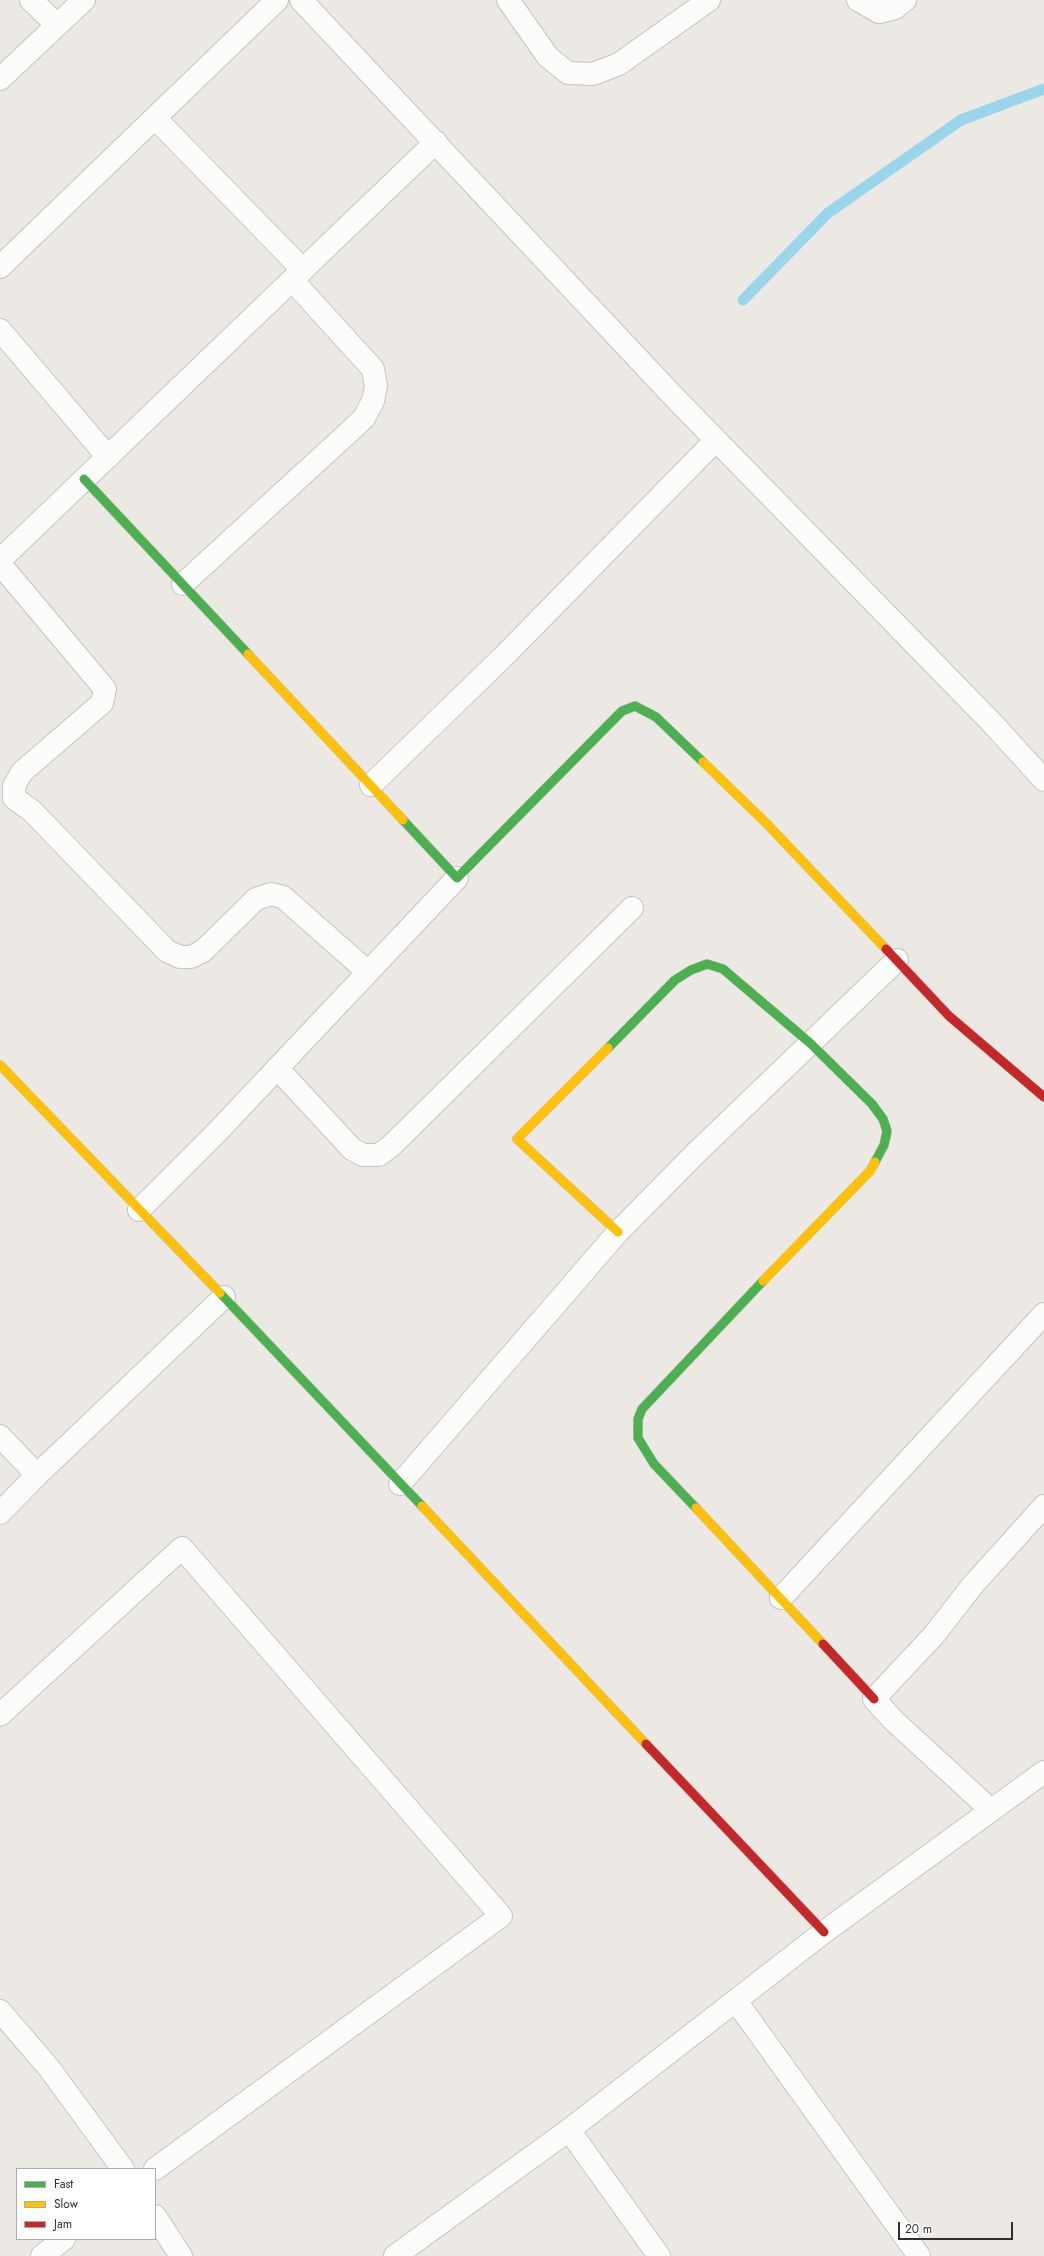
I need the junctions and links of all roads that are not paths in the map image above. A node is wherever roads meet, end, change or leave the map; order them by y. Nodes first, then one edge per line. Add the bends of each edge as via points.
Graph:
1 (31, 0) edge
2 (84, 0) edge
3 (277, 0) edge
4 (301, 0) edge
5 (508, 0) edge
6 (709, 0) edge
7 (858, 0) edge
8 (905, 0) edge
9 (57, 25) junction
10 (0, 79) edge
11 (155, 118) junction
12 (436, 142) junction
13 (0, 267) edge
14 (297, 275) junction
15 (0, 330) edge
16 (716, 440) junction
17 (108, 457) junction
18 (84, 479) junction
19 (0, 560) edge
20 (0, 564) edge
21 (183, 584) junction
22 (1044, 780) edge
23 (371, 785) junction
24 (457, 878) junction
25 (632, 908) dead end
26 (897, 960) junction
27 (368, 972) junction
28 (810, 1043) junction
29 (0, 1065) edge
30 (277, 1068) junction
31 (1044, 1097) edge
32 (139, 1210) junction
33 (618, 1232) junction
34 (224, 1297) junction
35 (1044, 1314) edge
36 (0, 1436) edge
37 (37, 1475) junction
38 (400, 1484) junction
39 (1044, 1506) edge
40 (0, 1513) edge
41 (781, 1598) junction
42 (874, 1699) junction
43 (0, 1715) edge
44 (1044, 1772) edge
45 (991, 1810) junction
46 (824, 1932) junction
47 (736, 2001) junction
48 (0, 2012) edge
49 (569, 2130) junction
50 (122, 2168) edge
51 (156, 2168) edge
52 (156, 2218) edge
53 (63, 2240) edge
54 (42, 2256) edge
55 (181, 2256) edge
56 (394, 2256) edge
57 (659, 2256) edge
58 (918, 2256) edge

1 - 9 street
2 - 9 street
3 - 11 street
4 - 12 street
5 - 6 street via 548,57 568,73 593,74 619,64
7 - 8 street via 879,12 895,8
9 - 10 street
11 - 13 street
11 - 14 street
12 - 14 street
12 - 16 street
14 - 17 street
14 - 21 street via 373,369 376,386 373,402 364,418 348,434
15 - 17 street
16 - 22 street via 993,724
16 - 23 street via 505,655
17 - 18 street
18 - 19 street
18 - 21 street
20 - 27 street via 105,689 102,703 22,772 14,786 14,798 32,811 167,951 180,957 191,957 203,951 256,898 271,894 283,897
21 - 23 street
23 - 24 street
24 - 26 street via 622,712 635,706 656,717 766,823
24 - 27 street
25 - 30 street via 379,1155 363,1155 352,1149
26 - 28 street
26 - 31 street via 949,1016
27 - 30 street
28 - 33 street
28 - 33 street via 724,968 707,964 675,980 518,1139
28 - 41 street via 876,1109 887,1131 884,1145 870,1171 728,1317 642,1409 638,1419 638,1438 654,1464
29 - 32 street
30 - 32 street
32 - 34 street
33 - 38 street
34 - 37 street
34 - 38 street
35 - 41 street
36 - 37 street
37 - 40 street
38 - 46 street
39 - 42 street via 972,1586 934,1635
41 - 42 street
42 - 45 street via 893,1720
43 - 51 street via 182,1548 501,1916
44 - 45 street
45 - 46 street
46 - 47 street
47 - 49 street
47 - 58 street
48 - 50 street via 49,2068
49 - 56 street
49 - 57 street
52 - 55 street
53 - 54 street

